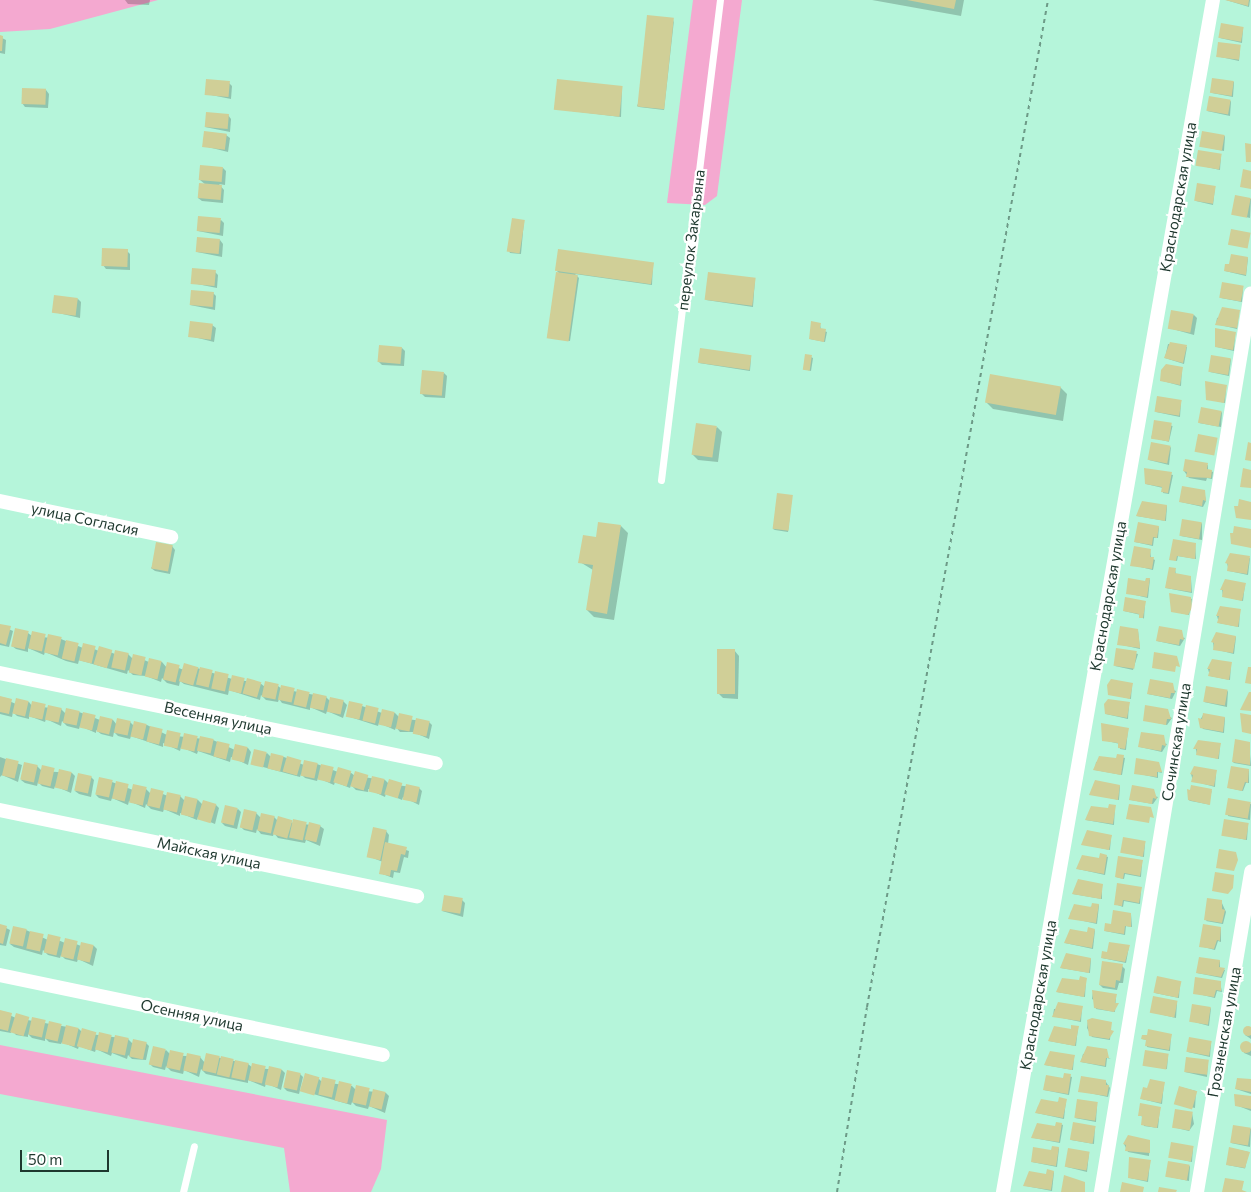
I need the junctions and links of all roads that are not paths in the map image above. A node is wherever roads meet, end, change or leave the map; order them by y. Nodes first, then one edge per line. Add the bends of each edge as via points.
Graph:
1 (720, 0) edge
2 (1213, 0) edge
3 (1251, 293) edge
4 (662, 480) dead end
5 (0, 501) edge
6 (171, 537) dead end
7 (0, 673) edge
8 (436, 762) dead end
9 (0, 810) edge
10 (1251, 872) edge
11 (417, 896) dead end
12 (0, 975) edge
13 (383, 1055) dead end
14 (194, 1146) dead end
15 (183, 1192) edge
16 (1003, 1192) edge
17 (1101, 1192) edge
18 (1197, 1192) edge

1 - 4 lane, переулок Закарьяна
2 - 16 street, Краснодарская улица
3 - 17 street, Сочинская улица
5 - 6 street, улица Согласия
7 - 8 street, Весенняя улица
9 - 11 street, Майская улица
10 - 18 street, Грозненская улица
12 - 13 street, Осенняя улица
14 - 15 lane

